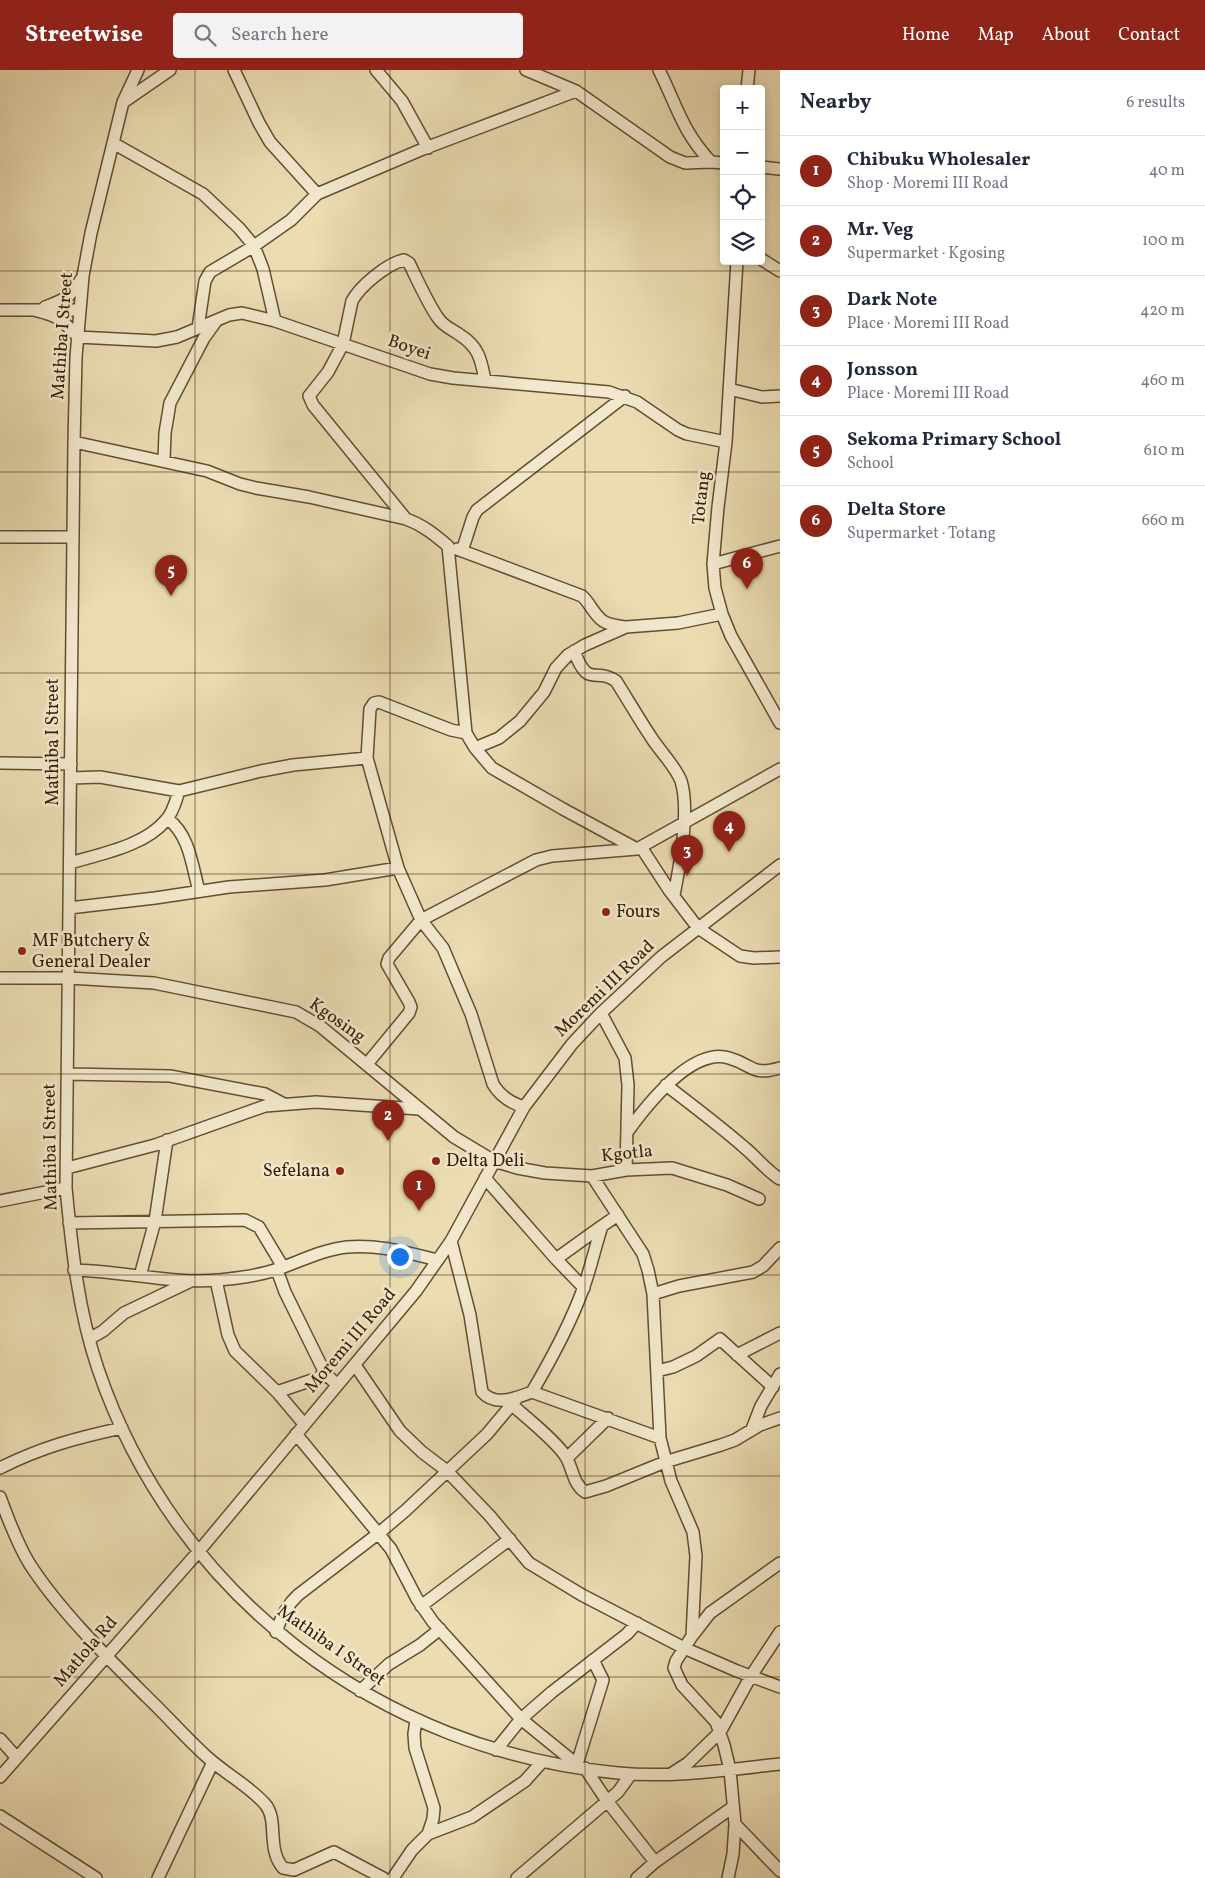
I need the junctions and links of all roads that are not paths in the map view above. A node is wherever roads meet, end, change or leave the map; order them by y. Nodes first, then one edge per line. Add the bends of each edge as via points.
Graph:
1 (138, 70) edge
2 (170, 70) edge
3 (234, 70) edge
4 (376, 70) edge
5 (526, 70) edge
6 (660, 70) edge
7 (749, 70) edge
8 (550, 75) edge
9 (747, 85) edge
10 (576, 91) junction
11 (123, 102) junction
12 (113, 143) junction
13 (428, 148) junction
14 (711, 162) junction
15 (720, 163) edge
16 (765, 167) edge
17 (780, 169) edge
18 (317, 194) junction
19 (254, 246) junction
20 (765, 262) edge
21 (737, 265) edge
22 (780, 271) edge
23 (83, 276) junction
24 (0, 310) edge
25 (37, 310) junction
26 (80, 310) junction
27 (217, 320) junction
28 (275, 321) junction
29 (198, 328) junction
30 (78, 337) junction
31 (343, 344) junction
32 (485, 380) junction
33 (729, 389) junction
34 (625, 396) junction
35 (780, 396) edge
36 (74, 442) junction
37 (726, 442) junction
38 (164, 460) junction
39 (406, 519) junction
40 (0, 536) edge
41 (73, 537) junction
42 (448, 546) junction
43 (780, 546) edge
44 (462, 551) junction
45 (713, 564) junction
46 (722, 614) junction
47 (626, 628) junction
48 (574, 651) junction
49 (780, 723) edge
50 (466, 733) junction
51 (475, 748) junction
52 (367, 758) junction
53 (0, 763) edge
54 (71, 764) junction
55 (780, 769) edge
56 (71, 778) junction
57 (179, 791) junction
58 (168, 819) junction
59 (684, 822) junction
60 (639, 848) junction
61 (70, 862) junction
62 (780, 865) edge
63 (398, 868) junction
64 (199, 891) junction
65 (674, 894) junction
66 (69, 908) junction
67 (421, 920) junction
68 (698, 928) junction
69 (780, 957) edge
70 (0, 978) edge
71 (68, 978) junction
72 (601, 1013) junction
73 (367, 1064) junction
74 (780, 1068) edge
75 (68, 1074) junction
76 (666, 1085) junction
77 (282, 1103) junction
78 (524, 1108) junction
79 (419, 1109) junction
80 (628, 1131) junction
81 (167, 1140) junction
82 (494, 1161) junction
83 (67, 1168) junction
84 (626, 1170) junction
85 (592, 1176) junction
86 (485, 1178) junction
87 (780, 1179) edge
88 (66, 1188) junction
89 (759, 1199) dead end
90 (0, 1201) edge
91 (618, 1215) junction
92 (155, 1221) junction
93 (69, 1223) junction
94 (602, 1226) junction
95 (452, 1241) junction
96 (780, 1248) edge
97 (556, 1259) junction
98 (438, 1260) junction
99 (280, 1268) junction
100 (74, 1270) junction
101 (140, 1276) junction
102 (193, 1280) junction
103 (216, 1280) junction
104 (584, 1288) junction
105 (653, 1294) junction
106 (780, 1333) edge
107 (89, 1339) junction
108 (737, 1355) junction
109 (355, 1365) junction
110 (657, 1371) junction
111 (780, 1374) edge
112 (327, 1375) junction
113 (338, 1385) junction
114 (773, 1388) junction
115 (276, 1392) junction
116 (532, 1392) junction
117 (515, 1401) junction
118 (608, 1418) junction
119 (780, 1418) edge
120 (304, 1424) junction
121 (122, 1428) junction
122 (752, 1429) junction
123 (296, 1434) junction
124 (660, 1438) junction
125 (567, 1458) junction
126 (665, 1462) junction
127 (0, 1468) edge
128 (447, 1471) junction
129 (0, 1497) edge
130 (379, 1533) junction
131 (510, 1540) junction
132 (199, 1551) junction
133 (780, 1563) edge
134 (421, 1606) junction
135 (637, 1623) junction
136 (440, 1629) junction
137 (276, 1632) junction
138 (780, 1632) edge
139 (692, 1636) junction
140 (684, 1648) junction
141 (106, 1656) junction
142 (593, 1660) junction
143 (751, 1676) junction
144 (780, 1687) edge
145 (360, 1691) junction
146 (521, 1719) junction
147 (416, 1720) junction
148 (720, 1732) junction
149 (0, 1739) edge
150 (496, 1750) junction
151 (17, 1758) junction
152 (213, 1762) junction
153 (542, 1762) junction
154 (780, 1764) edge
155 (581, 1767) junction
156 (730, 1770) junction
157 (631, 1774) junction
158 (671, 1774) junction
159 (0, 1777) edge
160 (608, 1801) junction
161 (733, 1806) junction
162 (0, 1816) edge
163 (735, 1824) junction
164 (428, 1834) junction
165 (655, 1862) junction
166 (780, 1871) edge
167 (96, 1878) edge
168 (158, 1878) edge
169 (383, 1878) edge
170 (394, 1878) edge
171 (517, 1878) edge
172 (637, 1878) edge
173 (728, 1878) edge

1 - 11 street, Mathiba I Street
2 - 11 street
3 - 18 street via 270,142
4 - 13 street via 402,101
5 - 8 street
6 - 14 street via 683,124
7 - 9 street
8 - 10 street
10 - 13 street
10 - 14 street via 670,157 685,164
11 - 12 street, Mathiba I Street
12 - 19 street via 203,194
12 - 23 street, Mathiba I Street
13 - 18 street
14 - 15 street
16 - 17 street
18 - 19 street via 297,215
19 - 28 street
19 - 29 street via 207,276
20 - 22 street
21 - 33 street, Totang
23 - 25 street via 64,300
23 - 26 street, Mathiba I Street
24 - 25 street
25 - 26 street
25 - 30 street via 54,315
26 - 30 street, Mathiba I Street
27 - 28 street, Boyei via 242,313
27 - 29 street, Boyei
27 - 38 street via 170,403
28 - 31 street, Boyei
29 - 30 street, Boyei via 156,341
30 - 36 street, Mathiba I Street
31 - 32 street, Boyei via 430,374
31 - 32 street via 356,294 396,261 404,260 409,263 438,318 472,344 480,356
31 - 39 street via 328,372 311,392 310,402
32 - 34 street, Boyei via 594,389
33 - 35 street via 762,397
33 - 37 street, Totang
34 - 37 street, Boyei via 678,430
34 - 44 street via 477,510
36 - 38 street
36 - 41 street, Mathiba I Street
37 - 45 street, Totang
38 - 39 street via 240,484
39 - 42 street via 420,524
40 - 41 street
41 - 54 street, Mathiba I Street
42 - 44 street
42 - 50 street
43 - 45 street
44 - 47 street via 582,596 601,620
45 - 46 street, Totang
46 - 47 street via 678,623
46 - 49 street, Totang
47 - 48 street
48 - 51 street via 556,668 544,692 520,721 499,738
48 - 59 street via 580,666 589,675 612,678 616,682 680,778
50 - 51 street
50 - 52 street via 379,702 374,703 370,709
51 - 60 street via 492,768
52 - 57 street via 293,765
52 - 63 street
53 - 54 street
54 - 56 street, Mathiba I Street
55 - 59 street
56 - 57 street via 100,777
56 - 61 street, Mathiba I Street
57 - 58 street
58 - 61 street via 129,845
58 - 64 street via 184,838
59 - 60 street
59 - 65 street
60 - 65 street
60 - 67 street via 536,860
61 - 66 street, Mathiba I Street
62 - 68 street, Moremi III Road
63 - 64 street via 325,880
63 - 67 street
64 - 66 street
65 - 68 street
66 - 71 street, Mathiba I Street
67 - 73 street via 387,964 409,1002 409,1013
67 - 78 street via 443,948 471,1014 493,1084 505,1098
68 - 69 street via 740,956
68 - 72 street, Moremi III Road via 661,957
70 - 71 street, Kgosing
71 - 73 street, Kgosing via 154,983 296,1012 320,1026
71 - 75 street, Mathiba I Street
72 - 78 street, Moremi III Road via 572,1044
72 - 80 street via 625,1058
73 - 79 street, Kgosing
74 - 76 street via 758,1071 720,1057 694,1065
75 - 77 street via 170,1076 265,1094
75 - 83 street, Mathiba I Street
76 - 80 street
76 - 87 street
77 - 79 street
77 - 81 street via 249,1110
78 - 82 street, Moremi III Road
79 - 82 street, Kgosing via 454,1137
80 - 84 street
81 - 83 street
81 - 92 street
82 - 85 street, Kgotla via 545,1173
82 - 86 street, Moremi III Road
83 - 88 street, Mathiba I Street
84 - 85 street, Kgotla
84 - 89 street, Kgotla via 672,1168
85 - 91 street
86 - 95 street, Moremi III Road
86 - 97 street
88 - 90 street
88 - 93 street, Mathiba I Street
91 - 94 street
91 - 105 street via 643,1254
92 - 93 street
92 - 99 street via 245,1220 259,1227
92 - 101 street
93 - 100 street, Mathiba I Street
94 - 97 street
94 - 104 street
95 - 98 street, Moremi III Road
95 - 117 street via 470,1315 482,1392 496,1401
96 - 105 street via 753,1272
97 - 104 street
98 - 99 street via 396,1250 358,1246 317,1254
98 - 109 street, Moremi III Road
99 - 103 street via 247,1277
99 - 112 street via 300,1322
100 - 101 street
100 - 107 street, Mathiba I Street
101 - 102 street
102 - 103 street
102 - 107 street via 124,1313
103 - 115 street via 228,1335 235,1350
104 - 116 street via 557,1349
105 - 110 street
106 - 108 street
107 - 121 street, Mathiba I Street via 105,1390
108 - 110 street via 720,1340 672,1368
108 - 114 street
109 - 113 street, Moremi III Road
109 - 128 street via 400,1431
110 - 124 street
111 - 114 street
112 - 113 street
112 - 115 street
113 - 120 street, Moremi III Road
114 - 122 street
115 - 120 street
116 - 117 street
116 - 118 street
117 - 125 street
117 - 128 street via 487,1434
118 - 124 street
118 - 125 street
119 - 122 street
120 - 123 street, Moremi III Road
121 - 127 street via 58,1443
121 - 132 street, Mathiba I Street via 164,1504
122 - 126 street via 728,1442
123 - 130 street
123 - 132 street, Moremi III Road
124 - 126 street
125 - 126 street via 580,1489 585,1492
126 - 139 street via 696,1543
128 - 130 street
128 - 131 street
129 - 141 street via 28,1561
130 - 134 street via 398,1561
130 - 137 street via 298,1595 284,1613
131 - 134 street
131 - 135 street via 530,1563
132 - 137 street, Mathiba I Street via 220,1577
132 - 141 street, Matlola Rd
133 - 139 street via 710,1613
134 - 136 street
135 - 140 street
135 - 142 street
136 - 145 street via 389,1664
136 - 146 street
137 - 145 street, Mathiba I Street
138 - 143 street
139 - 140 street
140 - 143 street
140 - 148 street via 676,1660 676,1676 709,1713
141 - 151 street, Matlola Rd
141 - 152 street
142 - 146 street
142 - 155 street via 603,1680
143 - 144 street
143 - 148 street
145 - 147 street, Mathiba I Street
146 - 150 street
146 - 155 street
147 - 150 street, Mathiba I Street
147 - 164 street via 415,1748 434,1808
148 - 156 street
148 - 158 street via 688,1763
149 - 151 street
150 - 153 street, Mathiba I Street
151 - 159 street, Matlola Rd
152 - 168 street
152 - 169 street via 268,1808 273,1848 283,1868 294,1870 334,1852
153 - 155 street, Mathiba I Street
153 - 164 street via 525,1781 487,1807 463,1822
154 - 156 street, Mathiba I Street
155 - 157 street, Mathiba I Street
155 - 160 street
156 - 158 street, Mathiba I Street
156 - 161 street
157 - 158 street, Mathiba I Street
157 - 160 street
160 - 165 street
160 - 171 street
161 - 163 street
161 - 165 street
162 - 167 street
163 - 166 street
163 - 173 street
164 - 170 street via 412,1850
165 - 172 street

